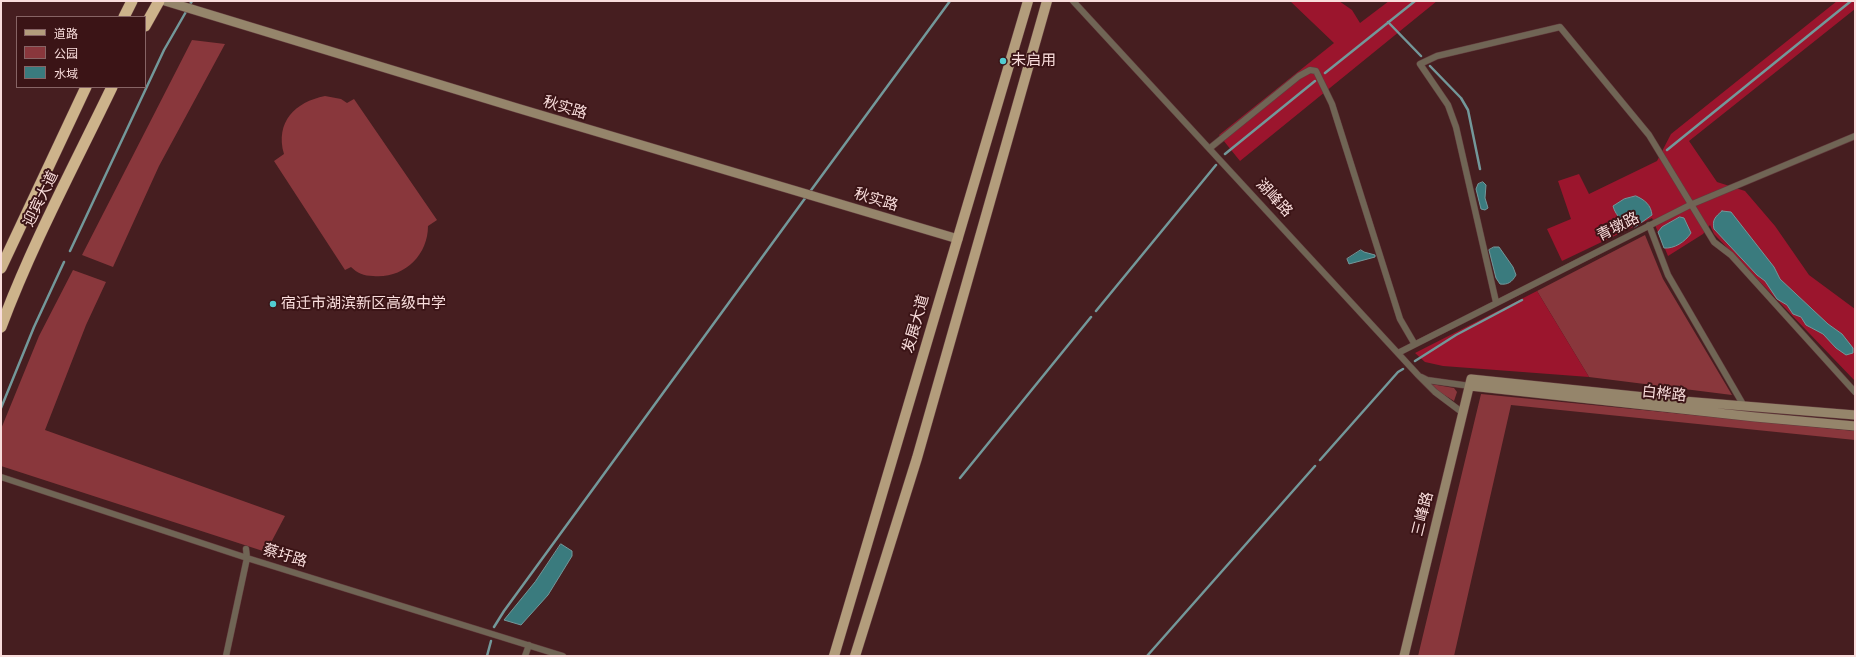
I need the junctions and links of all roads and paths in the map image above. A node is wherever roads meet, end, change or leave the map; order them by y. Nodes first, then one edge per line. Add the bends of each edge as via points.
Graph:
1 (132, 1) edge
2 (159, 1) edge
3 (165, 1) edge
4 (1028, 1) edge
5 (1047, 1) edge
6 (1072, 1) edge
7 (124, 16) edge
8 (146, 24) edge
9 (86, 88) edge
10 (112, 88) edge
11 (1855, 136) edge
12 (1210, 148) junction
13 (1690, 205) junction
14 (1649, 225) junction
15 (958, 239) junction
16 (1, 268) edge
17 (1496, 302) junction
18 (1, 327) edge
19 (1414, 343) junction
20 (1398, 353) junction
21 (1418, 375) junction
22 (1471, 383) junction
23 (1855, 392) edge
24 (1744, 406) junction
25 (1463, 413) junction
26 (1855, 415) edge
27 (1855, 426) edge
28 (1, 477) edge
29 (246, 549) dead end
30 (247, 558) junction
31 (529, 645) junction
32 (226, 656) edge
33 (525, 656) edge
34 (563, 656) edge
35 (834, 656) edge
36 (855, 656) edge
37 (1404, 656) edge

1 - 7 highway
2 - 8 highway
3 - 15 street, 秋实路
4 - 15 main road, 发展大道
5 - 36 main road via 917,458
6 - 12 street, 湖峰路
9 - 16 highway, 迎宾大道
10 - 18 highway, 迎宾大道 via 38,240
11 - 13 street, 青墩路
12 - 19 street via 1298,76 1310,70 1316,71 1332,104 1400,319
12 - 20 street, 湖峰路
13 - 14 street, 青墩路
13 - 17 street via 1649,135 1560,27 1437,56 1420,64 1448,106 1456,128
13 - 23 street via 1714,242 1731,255
14 - 17 street, 青墩路
14 - 24 street via 1668,275
15 - 35 main road, 发展大道
17 - 19 street, 青墩路
19 - 20 street, 青墩路
20 - 21 street, 湖峰路
21 - 22 street, 湖峰路 via 1427,380
21 - 25 street via 1435,392
22 - 24 street, 白桦路
22 - 25 street, 三峰路
22 - 27 street, 白桦路 via 1701,412
24 - 26 street, 白桦路
25 - 37 street, 三峰路
28 - 30 street, 蔡圩路
29 - 30 street
30 - 31 street, 蔡圩路
30 - 32 street
31 - 33 street
31 - 34 street, 蔡圩路

